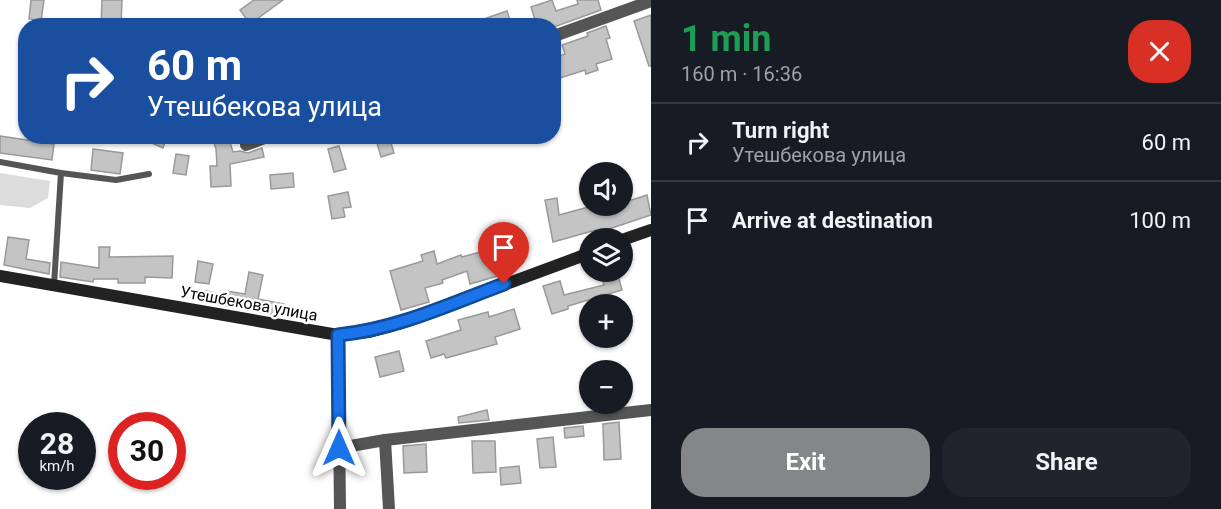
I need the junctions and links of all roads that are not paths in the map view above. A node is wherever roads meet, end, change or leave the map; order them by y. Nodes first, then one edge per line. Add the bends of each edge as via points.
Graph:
1 (651, 2) edge
2 (561, 34) edge
3 (0, 162) edge
4 (61, 173) junction
5 (149, 174) dead end
6 (651, 230) edge
7 (633, 236) edge
8 (579, 257) edge
9 (0, 276) edge
10 (54, 285) junction
11 (338, 335) junction
12 (651, 410) edge
13 (385, 440) junction
14 (339, 448) junction
15 (340, 509) edge
16 (389, 509) edge

1 - 2 street
3 - 4 lane
4 - 5 lane via 116,180
4 - 10 lane
6 - 7 main road
8 - 11 main road, Утешбекова улица via 398,324
9 - 10 main road, Утешбекова улица
10 - 11 main road, Утешбекова улица
11 - 14 street
12 - 13 street
13 - 14 street
13 - 16 street
14 - 15 street

